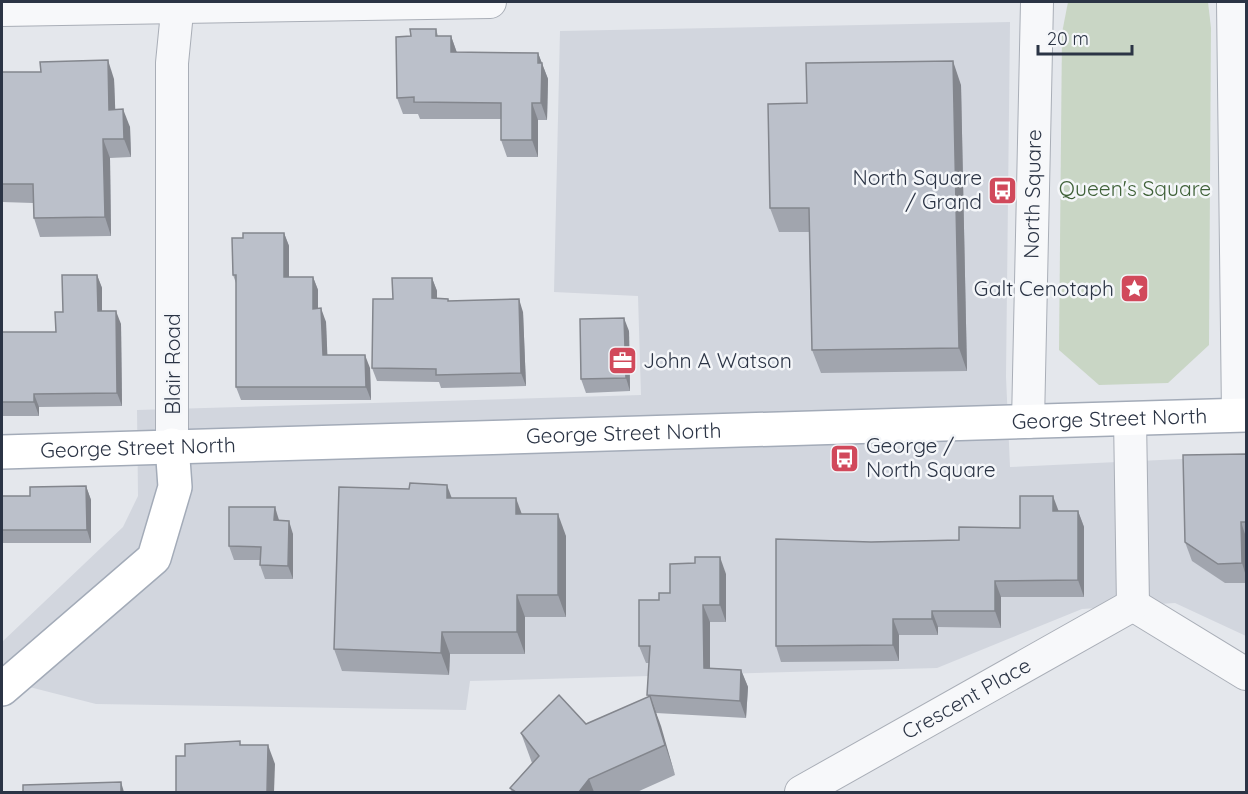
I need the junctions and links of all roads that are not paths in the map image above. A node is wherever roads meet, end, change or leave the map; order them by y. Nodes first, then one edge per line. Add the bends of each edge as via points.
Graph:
1 (444, 2) edge
2 (490, 2) edge
3 (1036, 2) edge
4 (1233, 2) edge
5 (177, 4) edge
6 (2, 10) edge
7 (1242, 415) edge
8 (1130, 418) junction
9 (1028, 422) junction
10 (172, 445) junction
11 (2, 452) edge
12 (1132, 605) junction
13 (1246, 674) edge
14 (2, 689) edge
15 (801, 792) edge

1 - 2 street
1 - 5 street
3 - 9 street, North Square
4 - 7 street
5 - 6 street
5 - 10 street, Blair Road via 172,63
7 - 8 main road, George Street North
8 - 9 main road, George Street North
8 - 12 street
9 - 10 main road, George Street North
10 - 11 main road, George Street North
10 - 14 main road, Blair Road via 175,487 154,558
12 - 13 street
12 - 15 street, Crescent Place

